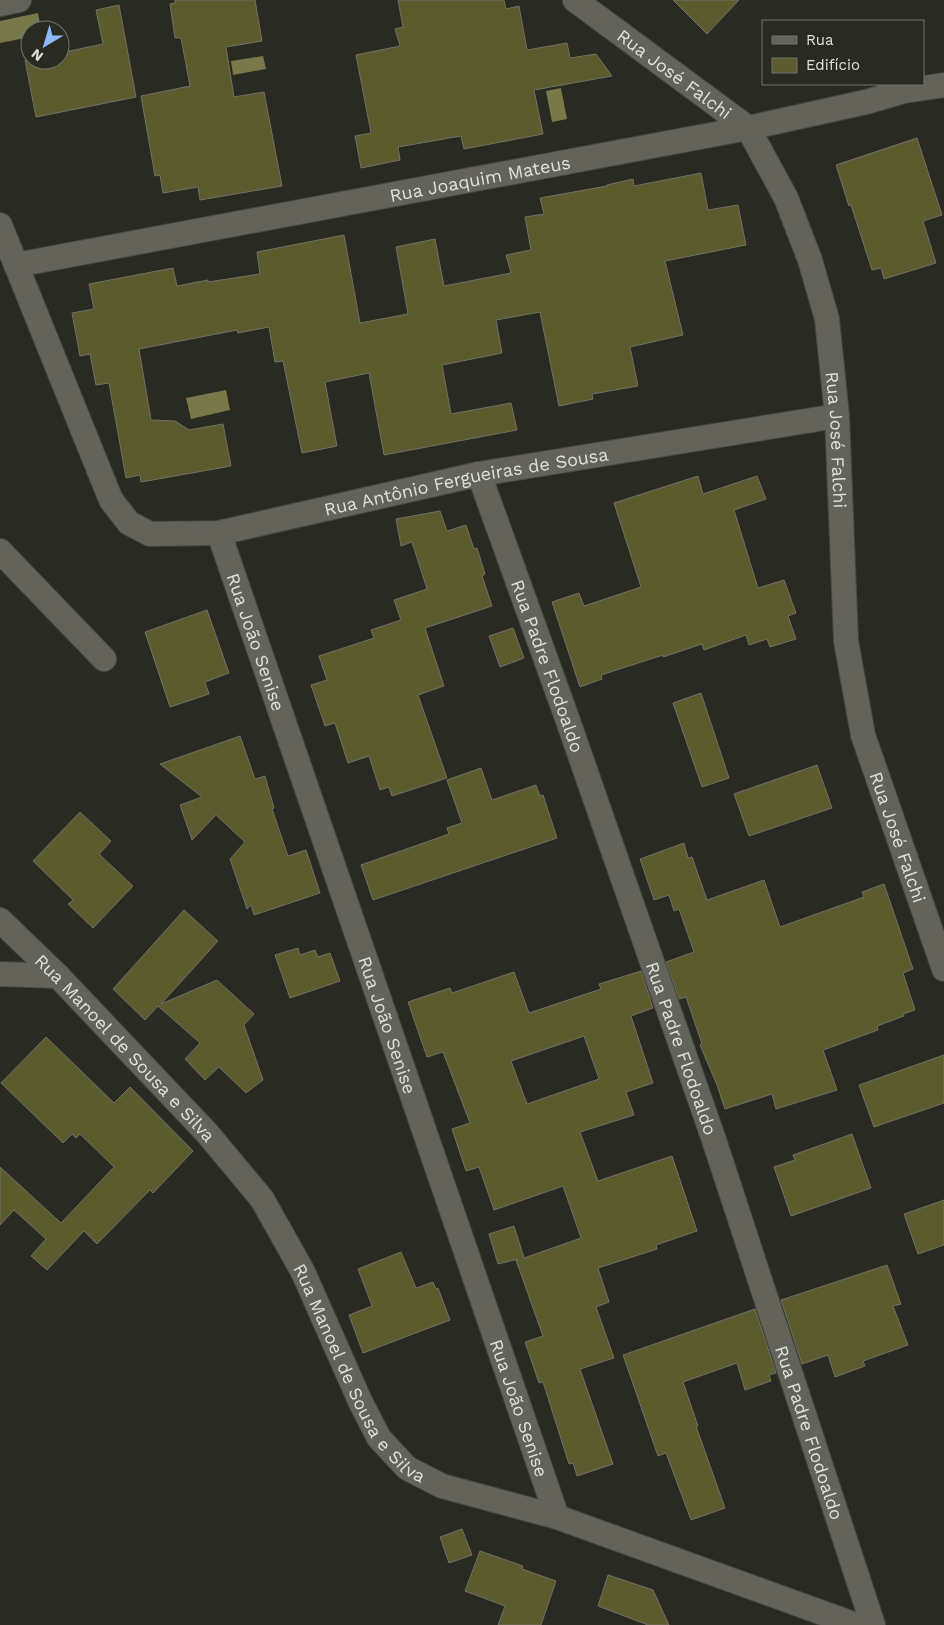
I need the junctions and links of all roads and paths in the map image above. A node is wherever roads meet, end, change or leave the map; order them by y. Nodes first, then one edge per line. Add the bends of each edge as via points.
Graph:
1 (19, 0) edge
2 (575, 0) edge
3 (0, 4) edge
4 (944, 86) edge
5 (748, 128) junction
6 (6, 245) edge
7 (837, 416) junction
8 (479, 474) junction
9 (219, 533) junction
10 (0, 551) edge
11 (104, 659) dead end
12 (0, 920) edge
13 (938, 926) edge
14 (944, 968) edge
15 (0, 974) edge
16 (58, 976) junction
17 (556, 1517) junction
18 (856, 1625) edge
19 (873, 1625) edge

1 - 3 street
2 - 5 street, Rua José Falchi
4 - 5 street, Rua Joaquim Mateus via 904,91
5 - 6 street, Rua Joaquim Mateus
5 - 7 street, Rua José Falchi via 786,198 810,260 827,319
6 - 9 street, Rua Antônio Fergueiras de Sousa via 110,500 129,523 150,534
7 - 8 street, Rua Antônio Fergueiras de Sousa
7 - 13 street, Rua José Falchi via 846,641 863,734
8 - 9 street, Rua Antônio Fergueiras de Sousa
8 - 19 street, Rua Padre Flodoaldo via 714,1140
9 - 17 street, Rua João Senise
10 - 11 street
12 - 16 street, Rua Manoel de Sousa e Silva
13 - 14 street, Rua José Falchi
15 - 16 street
16 - 17 street, Rua Manoel de Sousa e Silva via 207,1133 262,1199 303,1272 379,1438 407,1468 442,1486
17 - 18 street, Rua Manoel de Sousa e Silva

